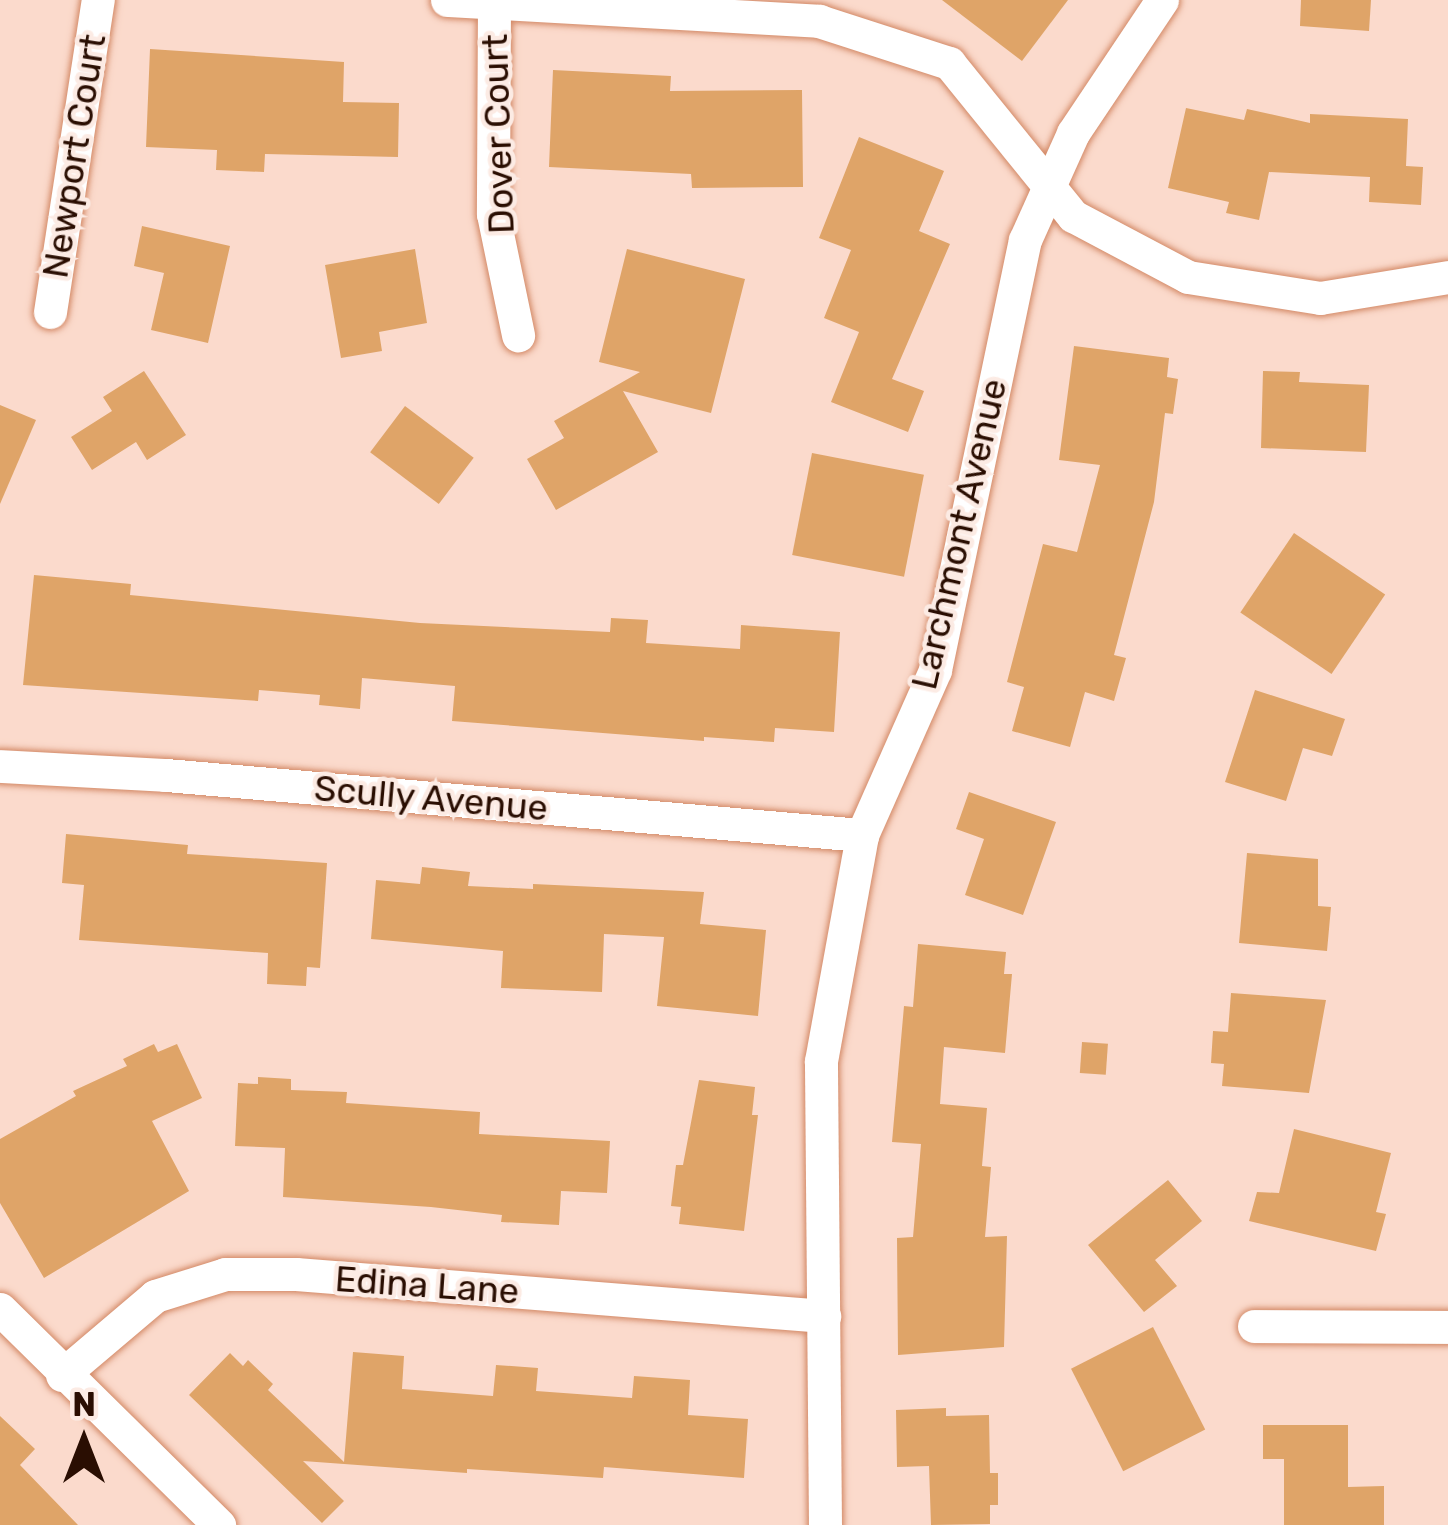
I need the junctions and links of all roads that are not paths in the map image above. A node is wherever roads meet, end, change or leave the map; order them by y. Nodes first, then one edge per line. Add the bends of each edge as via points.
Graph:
1 (98, 0) edge
2 (447, 0) edge
3 (1162, 0) edge
4 (494, 2) edge
5 (1048, 183) junction
6 (1448, 278) edge
7 (50, 312) dead end
8 (518, 335) dead end
9 (0, 766) edge
10 (862, 835) junction
11 (0, 1310) edge
12 (824, 1316) junction
13 (1254, 1326) dead end
14 (1448, 1327) edge
15 (62, 1375) junction
16 (219, 1525) edge
17 (825, 1525) edge

1 - 7 street, Newport Court
2 - 4 street
3 - 5 street, Larchmont Avenue
4 - 5 street via 819,21 950,63
4 - 8 street, Dover Court via 494,214
5 - 6 street via 1073,216 1188,277 1320,298
5 - 10 street, Larchmont Avenue via 1025,240 935,670
9 - 10 street, Scully Avenue
10 - 12 street, Larchmont Avenue via 821,1061
11 - 15 street
12 - 15 street, Edina Lane via 225,1274 155,1296
12 - 17 street, Larchmont Avenue
13 - 14 street
15 - 16 street

